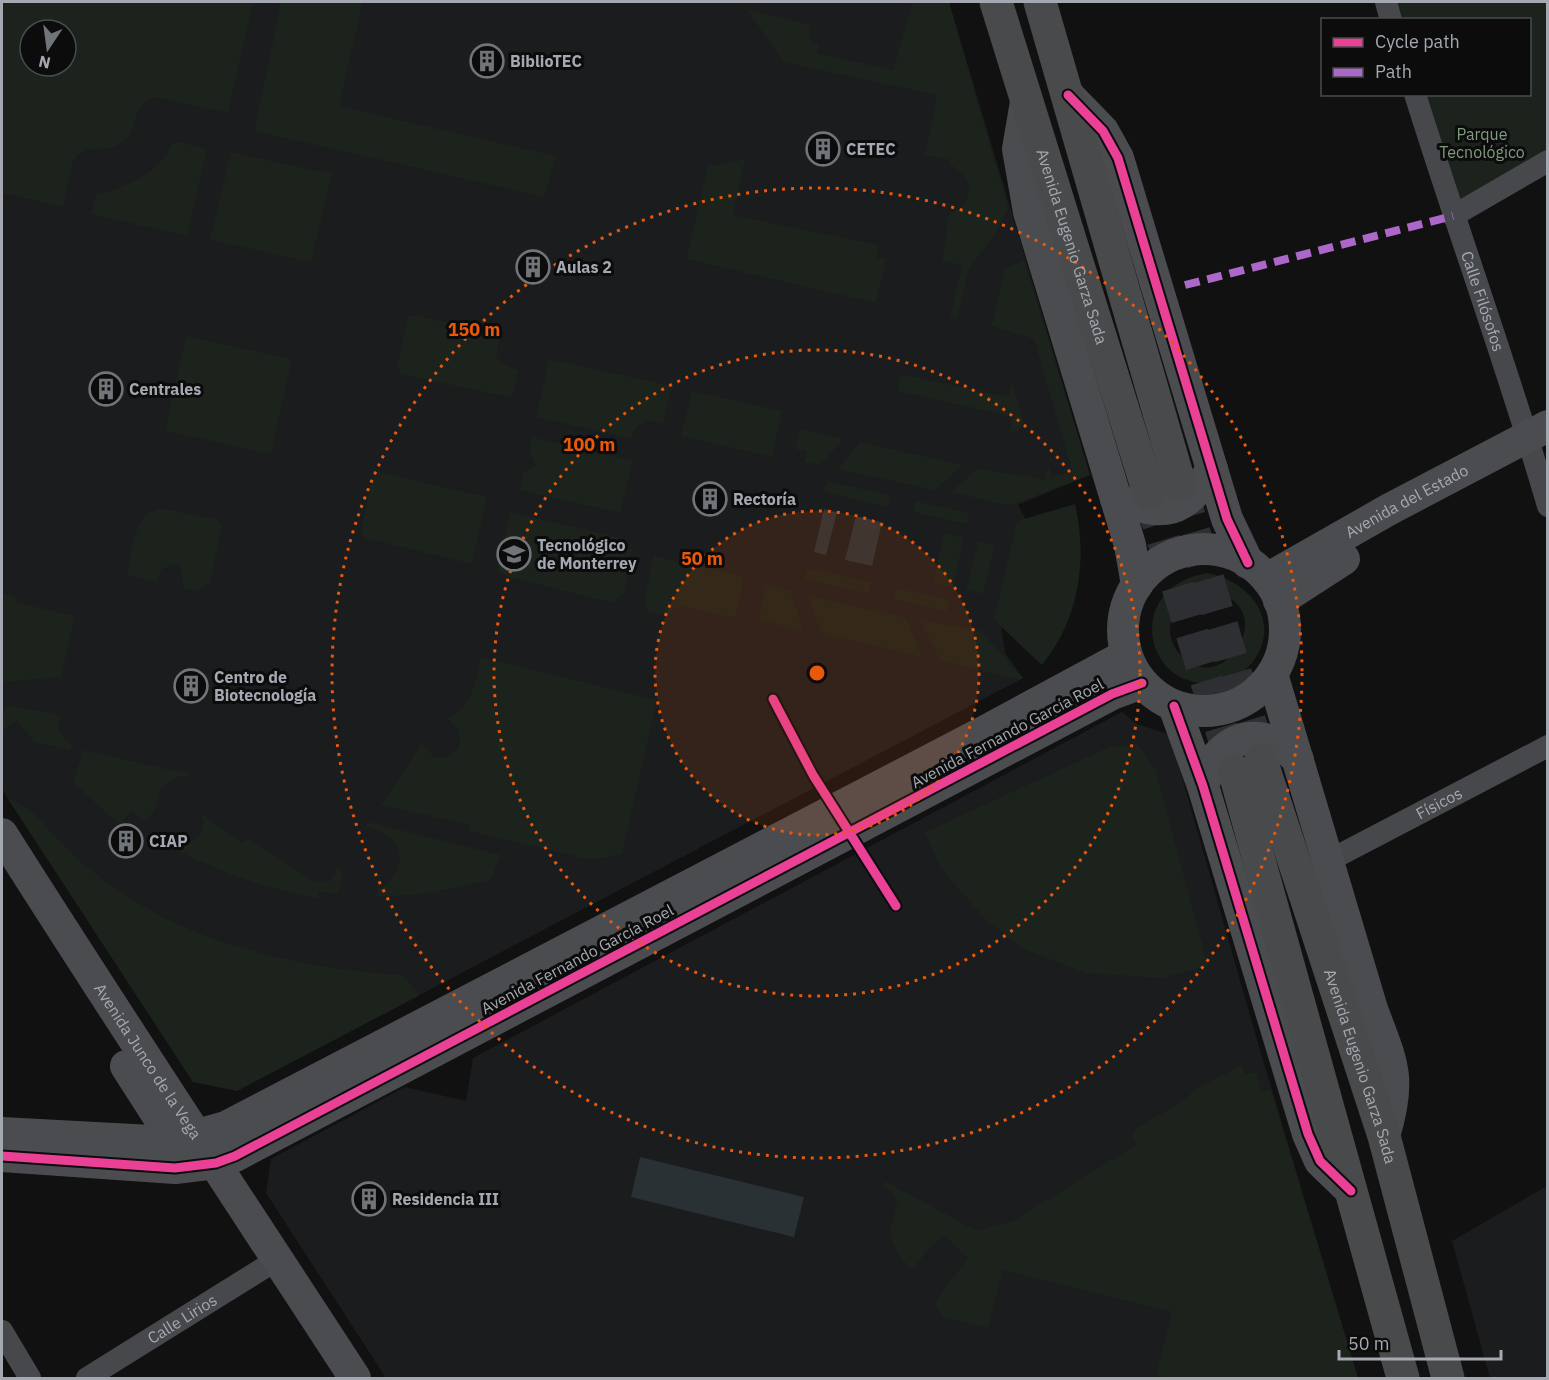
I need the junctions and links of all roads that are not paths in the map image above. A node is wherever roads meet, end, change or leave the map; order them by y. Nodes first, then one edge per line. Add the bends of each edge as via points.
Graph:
1 (996, 2) edge
2 (1040, 2) edge
3 (1386, 2) edge
4 (1390, 18) edge
5 (1068, 95) junction
6 (1416, 96) edge
7 (1026, 102) junction
8 (1548, 161) edge
9 (1453, 216) junction
10 (1539, 442) edge
11 (1212, 469) junction
12 (1180, 485) tunnel mouth
13 (1149, 493) tunnel mouth
14 (1116, 499) junction
15 (1548, 506) edge
16 (1265, 581) junction
17 (1137, 585) junction
18 (1126, 655) junction
19 (1272, 674) junction
20 (1142, 683) junction
21 (1174, 706) junction
22 (1548, 746) edge
23 (1298, 760) junction
24 (1203, 786) junction
25 (2, 834) edge
26 (1330, 860) junction
27 (2, 868) edge
28 (2, 1133) edge
29 (1384, 1136) junction
30 (185, 1138) junction
31 (2, 1156) edge
32 (204, 1165) junction
33 (1351, 1191) junction
34 (269, 1264) junction
35 (2, 1331) edge
36 (30, 1378) edge
37 (87, 1378) edge
38 (331, 1378) edge
39 (355, 1378) edge
40 (1403, 1378) edge
41 (1448, 1378) edge

1 - 7 highway, Avenida Eugenio Garza Sada
2 - 5 highway
3 - 4 street
5 - 11 street via 1103,131 1118,158
5 - 12 highway
6 - 9 street, Calle Filósofos
7 - 13 highway, Avenida Eugenio Garza Sada
7 - 14 street via 1018,149 1029,212
8 - 9 street
9 - 10 street, Calle Filósofos
10 - 15 street, Calle Filósofos
10 - 16 street, Avenida del Estado via 1397,528
11 - 14 street via 1194,497 1173,507 1147,508
11 - 16 street via 1227,519
14 - 17 street
16 - 17 street via 1219,551 1188,551 1159,563
16 - 19 street via 1285,635
17 - 18 street via 1125,611
18 - 20 street
18 - 30 street, Avenida Fernando García Roel via 292,1094 226,1127
19 - 21 street via 1256,692 1234,705 1211,711
19 - 23 street
20 - 21 street
20 - 32 street, Avenida Fernando García Roel via 1112,694 288,1131
21 - 24 street
22 - 26 street, Físicos
23 - 24 street via 1270,739 1242,739 1219,753
23 - 26 street
24 - 33 street via 1308,1134 1320,1161
25 - 30 street, Avenida Junco de la Vega via 139,1049
26 - 29 street via 1372,1009 1392,1063 1396,1087
27 - 30 street, Avenida Junco de la Vega
28 - 30 street, Avenida Fernando García Roel via 119,1140
29 - 33 highway, Avenida Eugenio Garza Sada via 1247,765
29 - 41 highway, Avenida Eugenio Garza Sada
30 - 32 street, Avenida Junco de la Vega
31 - 32 street, Avenida Fernando García Roel
32 - 34 street, Avenida Junco de la Vega
33 - 40 highway, Avenida Eugenio Garza Sada
34 - 37 street, Calle Lirios
34 - 38 street, Avenida Junco de la Vega
34 - 39 street, Avenida Junco de la Vega
35 - 36 street

